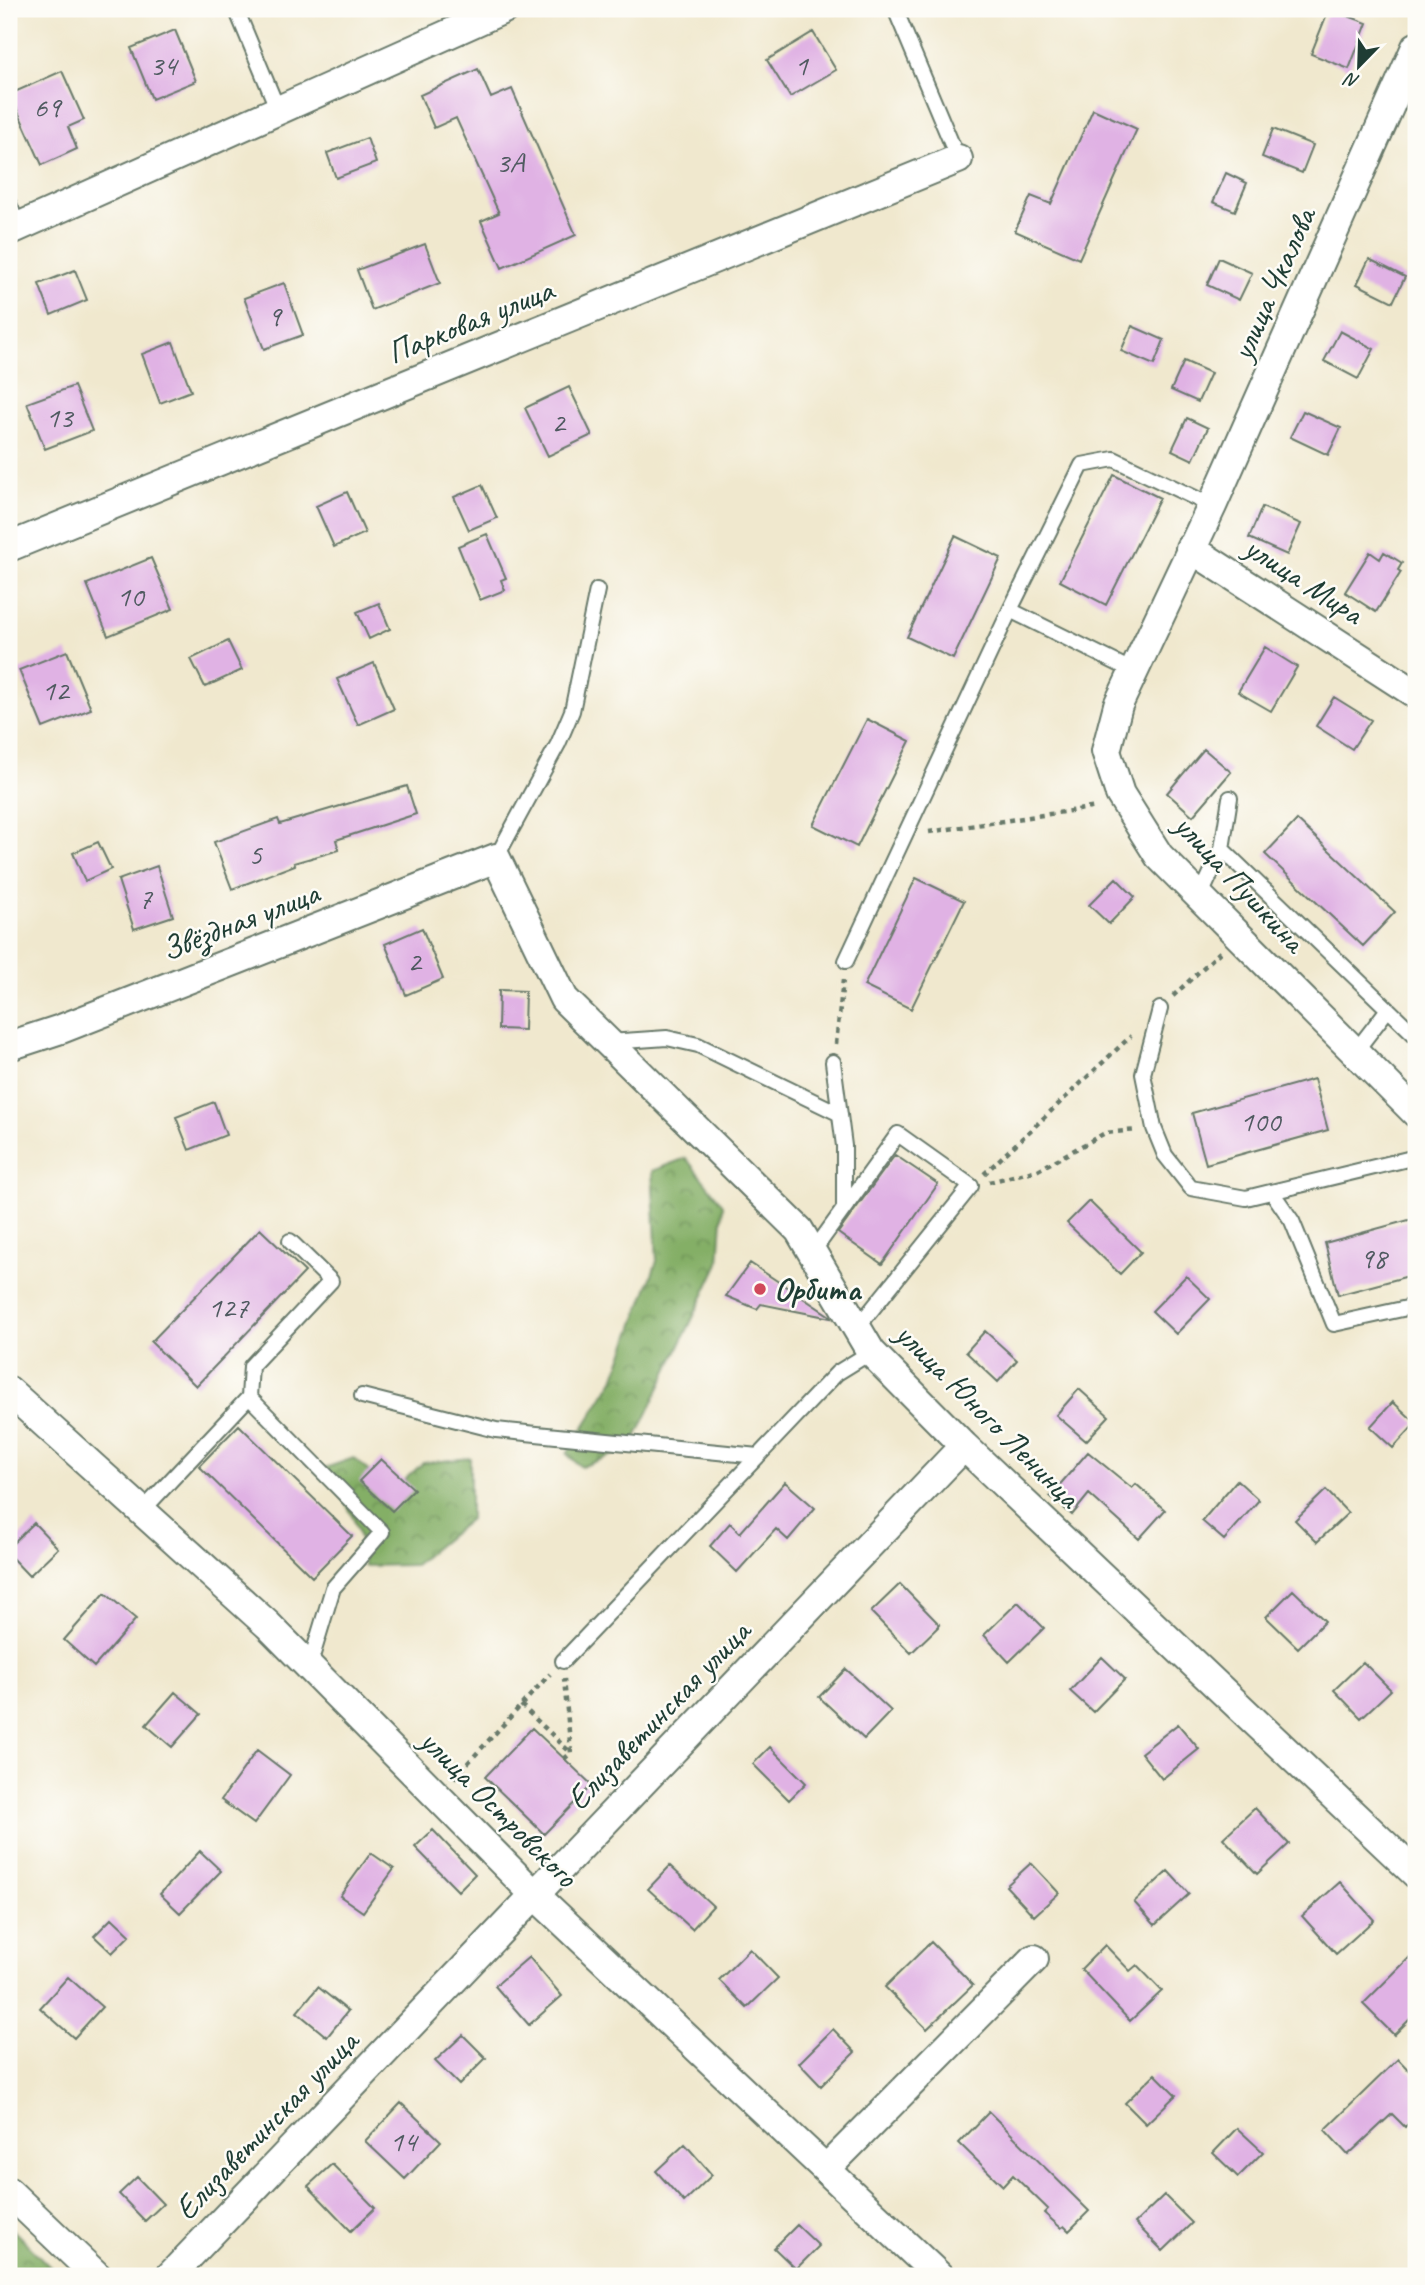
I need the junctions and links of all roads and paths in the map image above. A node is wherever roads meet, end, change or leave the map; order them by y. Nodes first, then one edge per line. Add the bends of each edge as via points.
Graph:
1 (236, 9) edge
2 (504, 9) edge
3 (895, 9) edge
4 (1416, 47) edge
5 (278, 110) junction
6 (958, 159) joint
7 (12, 220) edge
8 (1212, 506) junction
9 (9, 547) edge
10 (1190, 548) junction
11 (597, 590) dead end
12 (1010, 610) junction
13 (1133, 671) junction
14 (1416, 694) edge
15 (1230, 798) dead end
16 (1125, 802) junction
17 (905, 835) junction
18 (1222, 849) junction
19 (496, 859) junction
20 (1200, 897) junction
21 (1238, 935) junction
22 (846, 961) joint
23 (1160, 1009) junction
24 (1388, 1009) junction
25 (1416, 1036) edge
26 (608, 1042) junction
27 (9, 1046) edge
28 (1355, 1052) junction
29 (834, 1062) joint
30 (1416, 1112) edge
31 (840, 1114) junction
32 (1154, 1128) junction
33 (1416, 1157) edge
34 (971, 1186) junction
35 (1272, 1192) junction
36 (844, 1208) junction
37 (290, 1241) dead end
38 (812, 1253) junction
39 (1416, 1306) edge
40 (857, 1328) junction
41 (871, 1352) junction
42 (9, 1391) edge
43 (362, 1396) dead end
44 (249, 1397) junction
45 (964, 1446) junction
46 (758, 1456) junction
47 (142, 1511) junction
48 (563, 1661) junction
49 (309, 1667) junction
50 (521, 1705) junction
51 (571, 1753) junction
52 (564, 1759) dead end
53 (437, 1796) junction
54 (1416, 1874) edge
55 (535, 1895) junction
56 (1034, 1959) dead end
57 (826, 2169) junction
58 (9, 2192) edge
59 (97, 2276) edge
60 (170, 2276) edge
61 (939, 2276) edge

1 - 5 lane
2 - 5 street
3 - 6 lane
4 - 8 street, улица Чкалова
5 - 7 street
6 - 9 street, Парковая улица
8 - 10 street, улица Чкалова
8 - 12 lane via 1114,459 1082,466
10 - 13 street, улица Пушкина
10 - 14 street, улица Мира
11 - 19 lane via 572,711
12 - 13 lane
12 - 17 lane
13 - 16 street, улица Пушкина via 1106,751
15 - 18 lane
16 - 17 path
16 - 20 street, улица Пушкина via 1159,856
17 - 22 lane
18 - 20 lane
18 - 24 lane
19 - 26 street, улица Юного Ленинца via 565,999
19 - 27 street, Звёздная улица
20 - 21 street, улица Пушкина
21 - 23 path
21 - 28 street, улица Пушкина
22 - 29 path
23 - 32 lane via 1143,1074
23 - 34 path
24 - 25 lane
24 - 28 lane
26 - 31 lane via 667,1038 698,1045
26 - 38 street, улица Юного Ленинца via 799,1230
28 - 30 street, улица Пушкина
29 - 31 lane
31 - 36 lane
32 - 34 path via 1105,1133 1038,1170
32 - 35 lane via 1165,1155 1191,1188 1246,1198
33 - 35 lane
34 - 36 lane via 898,1133
34 - 40 lane
35 - 39 lane via 1292,1222 1334,1324
36 - 38 lane
37 - 44 lane via 331,1282 251,1366
38 - 40 street, улица Юного Ленинца
40 - 41 street, улица Юного Ленинца
41 - 45 street, улица Юного Ленинца
41 - 46 lane via 837,1373
42 - 47 street, улица Островского
43 - 46 lane via 496,1430
44 - 47 lane
44 - 49 lane via 382,1532 333,1588
45 - 54 street, улица Юного Ленинца
45 - 55 street, Елизаветинская улица
46 - 48 lane
47 - 49 street, улица Островского
48 - 50 path
48 - 51 path
49 - 53 street, улица Островского
50 - 51 path
50 - 53 path
51 - 52 path
53 - 55 street, улица Островского
55 - 57 street, улица Островского
55 - 60 street, Елизаветинская улица
56 - 57 street
57 - 61 street, улица Островского
58 - 59 street

